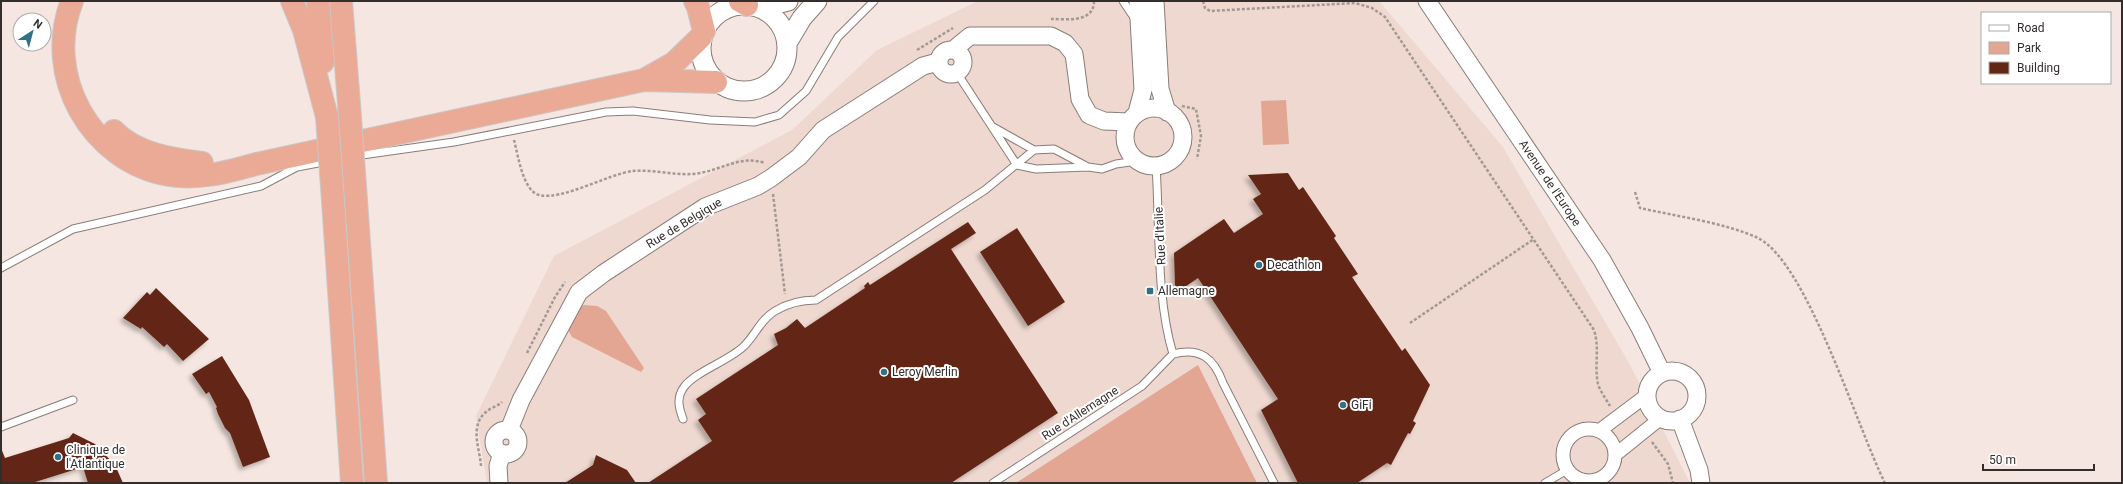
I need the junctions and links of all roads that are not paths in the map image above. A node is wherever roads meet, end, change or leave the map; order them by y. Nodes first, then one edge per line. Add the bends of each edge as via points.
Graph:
1 (72, 1) edge
2 (87, 1) edge
3 (292, 1) edge
4 (318, 1) edge
5 (341, 1) edge
6 (349, 1) edge
7 (695, 1) edge
8 (788, 1) edge
9 (817, 1) edge
10 (874, 1) edge
11 (1123, 1) edge
12 (1138, 1) edge
13 (1155, 1) edge
14 (1427, 1) edge
15 (749, 5) edge
16 (1140, 27) junction
17 (702, 34) junction
18 (787, 43) junction
19 (953, 50) junction
20 (345, 58) junction
21 (938, 62) junction
22 (957, 73) junction
23 (644, 80) junction
24 (716, 82) junction
25 (1172, 107) junction
26 (327, 117) junction
27 (1133, 118) junction
28 (991, 126) junction
29 (1034, 150) junction
30 (1137, 161) junction
31 (256, 164) junction
32 (1017, 165) junction
33 (1156, 166) junction
34 (1088, 167) junction
35 (1, 268) edge
36 (1173, 354) junction
37 (1662, 373) junction
38 (1647, 395) junction
39 (73, 400) dead end
40 (1661, 418) junction
41 (683, 419) dead end
42 (1680, 419) junction
43 (1, 427) edge
44 (1599, 431) junction
45 (1615, 456) junction
46 (1567, 470) junction
47 (352, 483) edge
48 (376, 483) edge
49 (499, 483) edge
50 (993, 483) edge
51 (1274, 483) edge
52 (1545, 483) edge
53 (1701, 483) edge

1 - 31 highway via 67,13 62,43 67,81 83,118 105,143 134,163 169,174 201,177
2 - 31 highway via 80,20 76,49 81,81 96,112 117,134 142,149 172,159 202,163
3 - 26 highway via 304,30
4 - 26 highway
5 - 20 highway
6 - 20 highway
7 - 17 highway
8 - 15 main road
9 - 18 main road via 802,18
10 - 35 lane via 838,37 806,91 779,115 755,122 741,122 633,111 606,112 454,142 297,167 261,186 73,228
11 - 16 lane
12 - 16 street
13 - 25 street via 1160,89
14 - 37 street, Avenue de l'Europe via 1602,260
15 - 17 main road via 734,6 721,11 711,19
15 - 18 main road via 773,16 782,28
16 - 27 street via 1143,90
17 - 23 highway via 674,63
17 - 24 main road via 700,54 706,70
18 - 24 main road via 782,68 765,86 753,91 740,92 727,89
19 - 21 street via 944,51
19 - 22 street via 960,54 963,62
19 - 27 street via 970,36 1051,36 1065,43 1074,54 1080,99 1089,115 1104,121
20 - 48 highway, bridge
21 - 22 street via 940,69 946,74
21 - 49 street, Rue de Belgique via 923,66 824,130 799,157 771,178 758,186 705,207 578,292 521,400 509,430 517,436 517,447 511,453 502,453 498,466
22 - 28 lane
23 - 24 highway
23 - 31 highway
25 - 27 street via 1152,108
25 - 33 street via 1183,139 1181,147 1171,160
26 - 47 highway, bridge
27 - 30 street via 1125,132 1126,143
28 - 29 lane
28 - 32 lane
29 - 32 lane
29 - 34 lane via 1054,150
30 - 33 street
30 - 34 lane via 1102,169
32 - 34 lane via 1036,168
32 - 41 lane via 985,190 816,300 786,304 762,321 742,348 684,387 678,406
33 - 36 lane, Rue d'Italie via 1163,294 1168,338
36 - 50 lane, Rue d'Allemagne via 1142,386
36 - 51 lane via 1195,352 1210,359 1218,369
37 - 38 street via 1652,381
37 - 42 street via 1680,372 1694,383 1697,391 1694,407 1688,415
38 - 40 street via 1651,409
38 - 44 street
39 - 43 lane
40 - 42 street
40 - 45 street
42 - 53 street via 1699,470
44 - 45 street via 1611,441
44 - 46 street via 1578,431 1567,440 1563,455
45 - 46 street via 1610,471 1596,480 1580,479
46 - 52 lane

